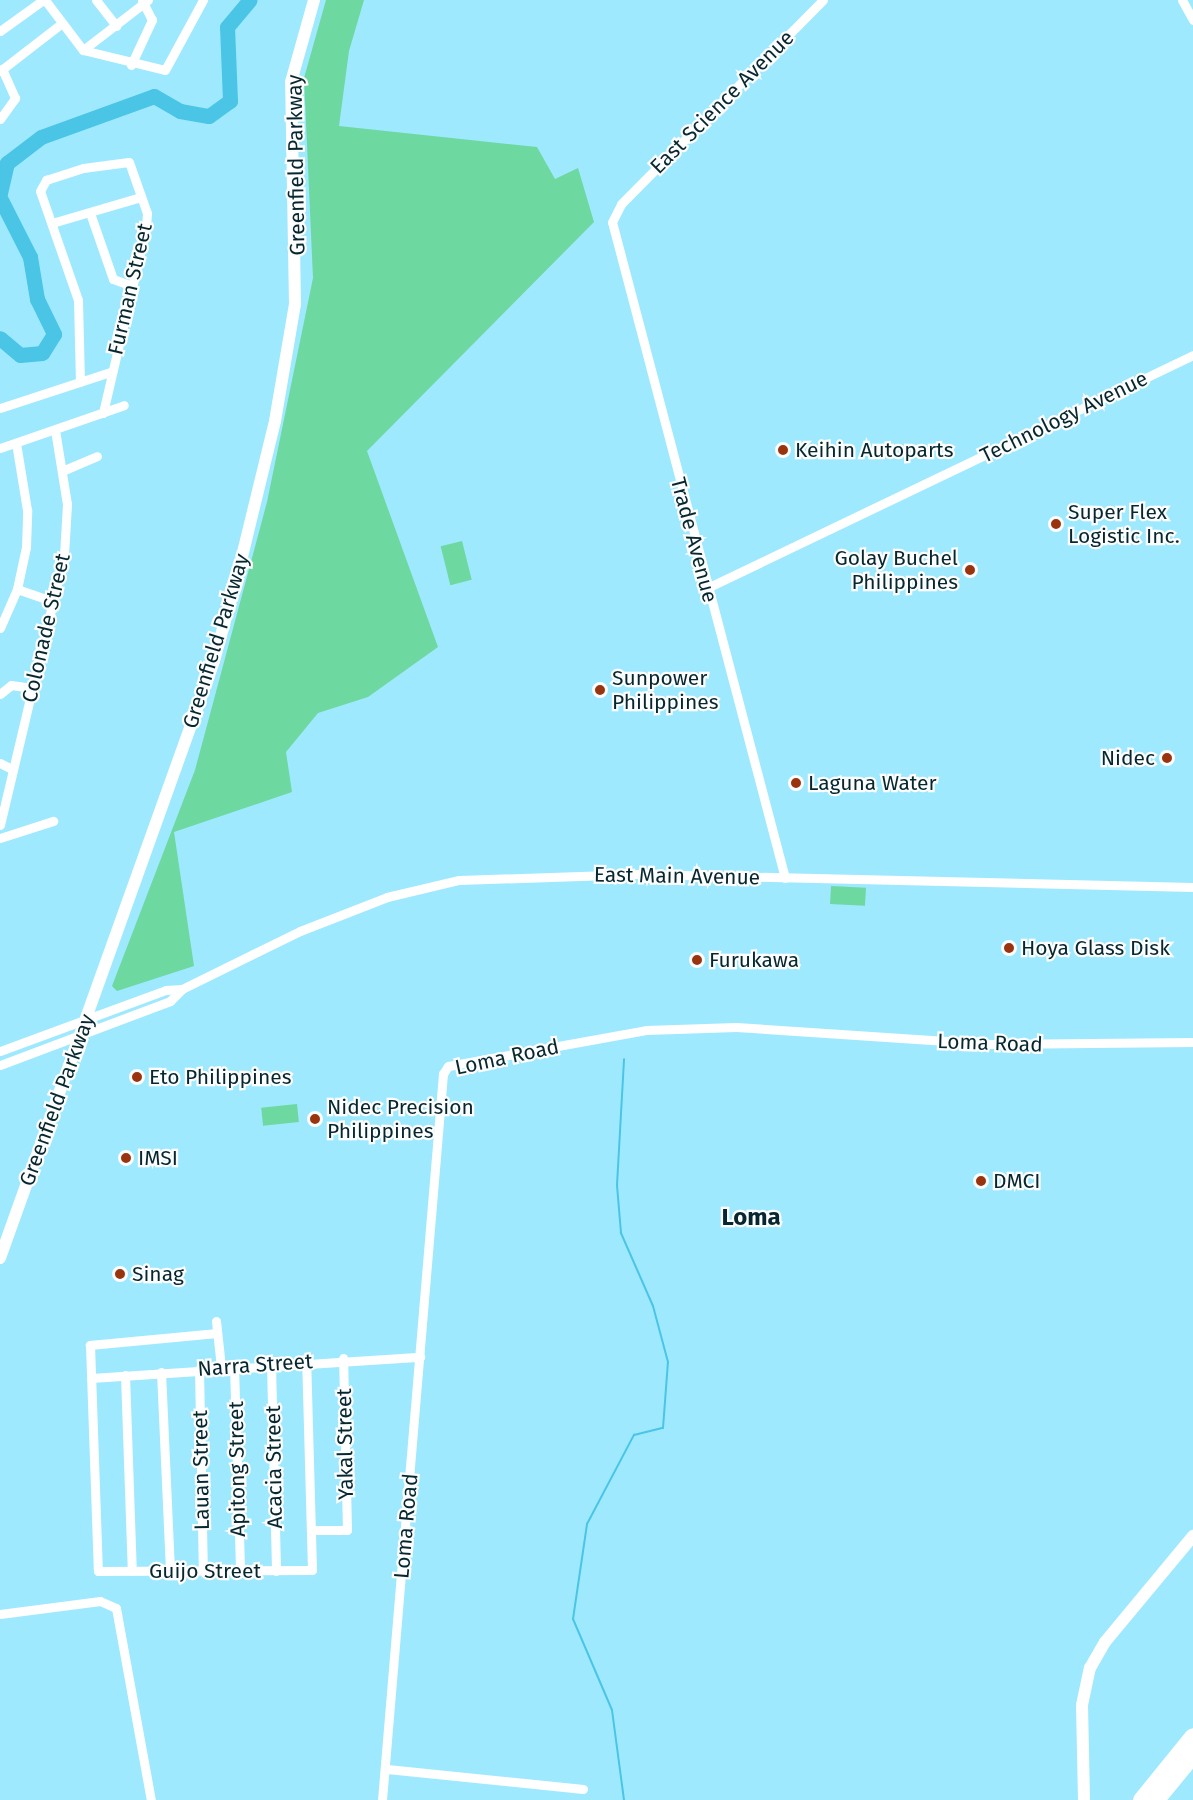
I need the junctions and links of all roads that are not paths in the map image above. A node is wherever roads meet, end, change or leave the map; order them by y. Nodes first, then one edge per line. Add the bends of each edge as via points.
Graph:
1 (44, 0) edge
2 (96, 0) edge
3 (203, 0) edge
4 (314, 0) edge
5 (823, 0) edge
6 (1182, 0) edge
7 (145, 1) edge
8 (1193, 20) edge
9 (62, 23) junction
10 (116, 26) junction
11 (0, 31) edge
12 (82, 50) junction
13 (131, 65) junction
14 (1, 70) edge
15 (0, 119) edge
16 (141, 197) junction
17 (621, 204) joint
18 (90, 213) junction
19 (52, 223) junction
20 (132, 286) junction
21 (1193, 354) edge
22 (110, 372) junction
23 (80, 381) junction
24 (124, 405) dead end
25 (0, 408) edge
26 (103, 413) junction
27 (55, 429) junction
28 (16, 443) junction
29 (0, 448) edge
30 (97, 456) dead end
31 (62, 471) junction
32 (707, 588) junction
33 (17, 589) junction
34 (54, 602) junction
35 (0, 628) edge
36 (32, 688) junction
37 (0, 694) edge
38 (0, 763) edge
39 (12, 769) junction
40 (53, 821) dead end
41 (0, 825) edge
42 (0, 838) edge
43 (784, 878) junction
44 (1193, 887) edge
45 (182, 989) junction
46 (86, 1018) junction
47 (80, 1035) junction
48 (1193, 1042) edge
49 (0, 1051) edge
50 (0, 1065) edge
51 (0, 1258) edge
52 (216, 1321) dead end
53 (217, 1334) junction
54 (420, 1357) junction
55 (343, 1358) junction
56 (306, 1361) junction
57 (271, 1364) junction
58 (234, 1366) junction
59 (221, 1367) junction
60 (199, 1369) junction
61 (162, 1372) junction
62 (125, 1375) junction
63 (91, 1377) junction
64 (312, 1530) junction
65 (1193, 1536) edge
66 (276, 1570) junction
67 (132, 1571) junction
68 (170, 1571) junction
69 (203, 1571) junction
70 (240, 1571) junction
71 (0, 1614) edge
72 (1193, 1736) edge
73 (1193, 1756) edge
74 (387, 1769) junction
75 (583, 1789) dead end
76 (151, 1800) edge
77 (382, 1800) edge
78 (1084, 1800) edge
79 (1141, 1800) edge
80 (1157, 1800) edge

1 - 9 street
1 - 11 street
2 - 10 street
3 - 13 street via 168,69
4 - 46 main road, Greenfield Parkway via 291,82 298,256 275,421 214,661
5 - 17 street, East Science Avenue
6 - 8 street
7 - 10 street
7 - 13 street via 152,20
9 - 12 street
9 - 14 street
10 - 12 street
12 - 13 street
14 - 15 street via 15,98
16 - 18 street
16 - 19 street, Furman Street via 133,166 122,161 83,168 46,180 40,191
16 - 20 street, Furman Street via 146,228
17 - 32 street, Trade Avenue via 612,237
18 - 19 street
18 - 20 street via 113,279
19 - 23 street via 78,300
20 - 22 street, Furman Street
21 - 32 street, Technology Avenue
22 - 23 street
22 - 26 street, Furman Street
23 - 25 street
24 - 26 street
26 - 27 street
27 - 28 street
27 - 31 street, Colonade Street
28 - 29 street
28 - 33 street via 27,510
30 - 31 street
31 - 34 street, Colonade Street via 68,531
32 - 43 street, Trade Avenue
33 - 34 street
33 - 35 street
34 - 36 street, Colonade Street
36 - 37 street via 11,685
36 - 39 street, Colonade Street
38 - 39 street
39 - 41 street, Colonade Street
40 - 42 street
43 - 44 street, East Main Avenue
43 - 45 street, East Main Avenue via 459,880 387,897 300,931
45 - 46 street, East Main Avenue
45 - 47 street, East Main Avenue via 170,1001
46 - 47 main road, Greenfield Parkway
46 - 49 street, East Main Avenue
47 - 50 street, East Main Avenue
47 - 51 main road, Greenfield Parkway
48 - 54 street, Loma Road via 1026,1045 724,1028 646,1030 448,1066 443,1074
52 - 53 street
53 - 59 street
53 - 63 street via 90,1345
54 - 55 street, Narra Street
54 - 74 street, Loma Road
55 - 56 street, Narra Street
55 - 64 street, Yakal Street via 347,1530
56 - 57 street, Narra Street
56 - 64 street
57 - 58 street, Narra Street
57 - 66 street, Acacia Street
58 - 59 street, Narra Street
58 - 70 street, Apitong Street
59 - 60 street, Narra Street
60 - 61 street, Narra Street
60 - 69 street, Lauan Street
61 - 62 street, Narra Street
61 - 68 street
62 - 63 street, Narra Street
62 - 67 street
63 - 67 street, Guijo Street via 98,1571
64 - 66 street, Guijo Street via 312,1570
65 - 78 main road via 1105,1642 1090,1668 1083,1705
66 - 70 street, Guijo Street
67 - 68 street, Guijo Street
68 - 69 street, Guijo Street
69 - 70 street, Guijo Street
71 - 76 street via 92,1601 116,1608
72 - 79 highway
73 - 80 highway
74 - 75 street
74 - 77 street, Loma Road

